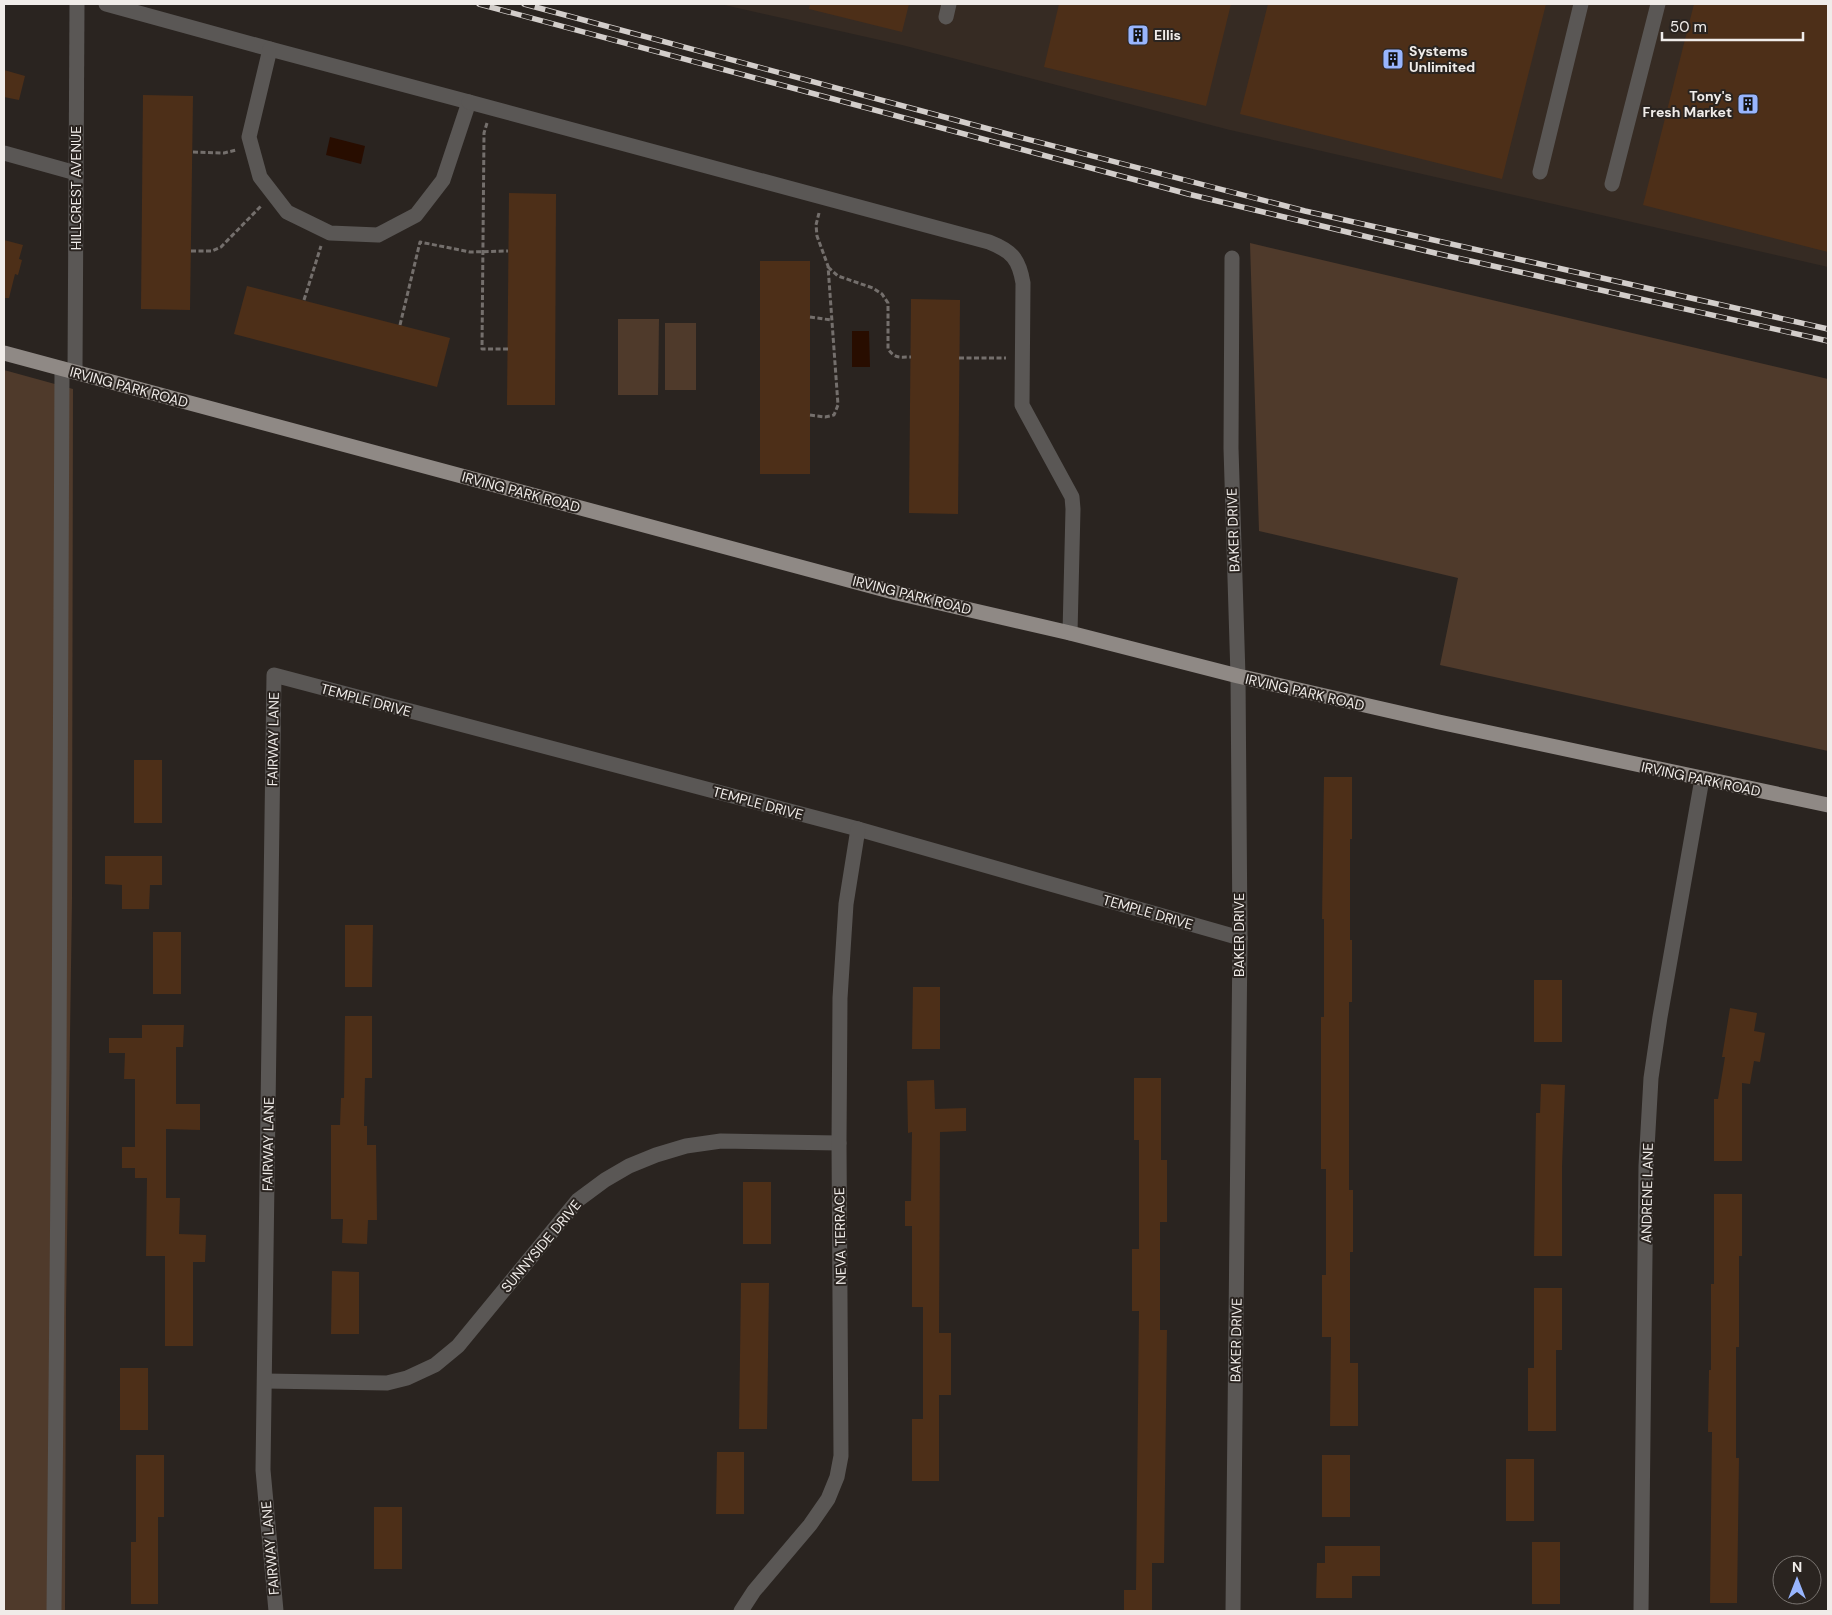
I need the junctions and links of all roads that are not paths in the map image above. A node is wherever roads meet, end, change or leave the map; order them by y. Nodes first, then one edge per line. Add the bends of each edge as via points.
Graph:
1 (77, 4) edge
2 (106, 4) edge
3 (1581, 4) edge
4 (1658, 4) edge
5 (270, 49) junction
6 (469, 102) junction
7 (4, 153) edge
8 (1540, 172) dead end
9 (76, 173) junction
10 (1612, 184) dead end
11 (1232, 258) dead end
12 (4, 353) edge
13 (68, 371) junction
14 (1070, 633) junction
15 (274, 676) joint
16 (1238, 676) junction
17 (1702, 779) junction
18 (1828, 805) edge
19 (858, 829) junction
20 (1240, 938) junction
21 (839, 1143) junction
22 (265, 1381) junction
23 (54, 1611) edge
24 (276, 1611) edge
25 (741, 1611) edge
26 (1233, 1611) edge
27 (1641, 1611) edge

1 - 9 street, HILLCREST AVENUE
2 - 5 street
3 - 8 street
4 - 10 street
5 - 6 street
5 - 6 street via 249,137 260,177 288,212 326,232 378,235 416,215 443,180
6 - 14 street via 989,242 1014,257 1021,269 1023,283 1022,406 1072,497
7 - 9 street
9 - 13 street, HILLCREST AVENUE
11 - 16 street, BAKER DRIVE via 1230,448
12 - 13 main road, IRVING PARK ROAD
13 - 14 main road, IRVING PARK ROAD via 888,590
13 - 23 street, HILLCREST AVENUE
14 - 16 main road, IRVING PARK ROAD
15 - 19 street, TEMPLE DRIVE
15 - 22 street, FAIRWAY LANE
16 - 17 main road, IRVING PARK ROAD
16 - 20 street, BAKER DRIVE
17 - 18 main road, IRVING PARK ROAD
17 - 27 street, ANDRENE LANE via 1651,1078 1646,1166
19 - 20 street, TEMPLE DRIVE
19 - 21 street, NEVA TERRACE via 841,959
20 - 26 street, BAKER DRIVE
21 - 22 street, SUNNYSIDE DRIVE via 721,1141 686,1146 629,1166 578,1200 458,1346 435,1365 387,1383
21 - 25 street, NEVA TERRACE via 842,1440 837,1477 828,1499 810,1525
22 - 24 street, FAIRWAY LANE via 263,1470

